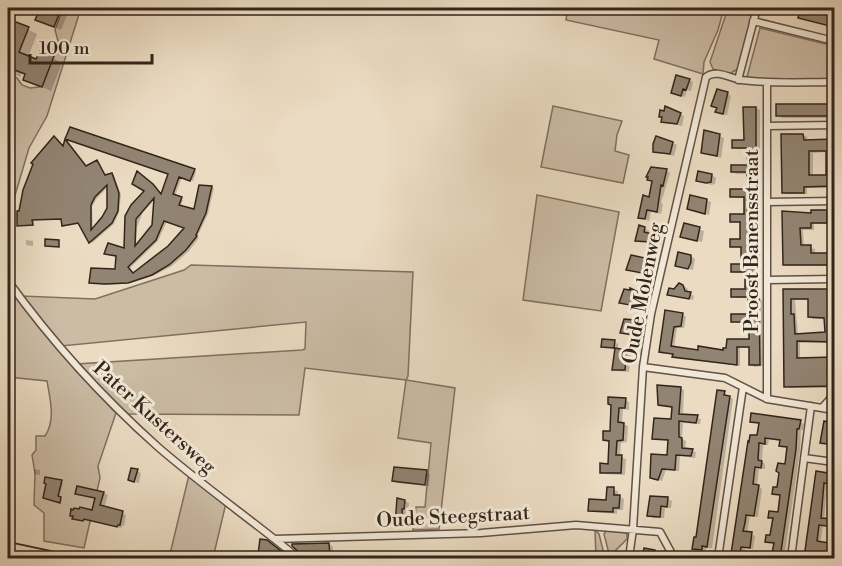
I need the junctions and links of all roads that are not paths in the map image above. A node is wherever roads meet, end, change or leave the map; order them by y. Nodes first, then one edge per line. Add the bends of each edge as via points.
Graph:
1 (757, 8) edge
2 (753, 21) junction
3 (834, 41) edge
4 (738, 80) junction
5 (767, 82) junction
6 (834, 82) edge
7 (834, 125) edge
8 (767, 126) junction
9 (834, 201) edge
10 (767, 202) junction
11 (834, 279) edge
12 (767, 280) junction
13 (8, 281) edge
14 (643, 367) junction
15 (743, 387) junction
16 (834, 398) edge
17 (767, 399) junction
18 (811, 406) junction
19 (822, 408) junction
20 (834, 410) edge
21 (804, 458) junction
22 (834, 462) edge
23 (633, 529) junction
24 (275, 539) junction
25 (8, 548) edge
26 (56, 558) edge
27 (298, 558) edge
28 (628, 558) edge
29 (688, 558) edge
30 (718, 558) edge
31 (791, 558) edge

1 - 2 street
2 - 3 street
2 - 4 street
4 - 5 street
4 - 14 street, Oude Molenweg via 709,74 705,81 651,314
5 - 6 street
5 - 8 street, Proost Banensstraat
7 - 8 street
8 - 10 street, Proost Banensstraat
9 - 10 street
10 - 12 street, Proost Banensstraat
11 - 12 street
12 - 17 street, Proost Banensstraat
13 - 24 street, Pater Kustersweg via 55,342 117,409 206,487
14 - 15 street via 725,378
14 - 23 street, Oude Molenweg
15 - 17 street
15 - 30 street
16 - 19 street
17 - 18 street
18 - 19 street
18 - 21 street
19 - 20 street
21 - 22 street
21 - 31 street
23 - 24 street, Oude Steegstraat via 576,525 481,533
23 - 28 street, Oude Molenweg
23 - 29 street, Oude Steegstraat via 660,532 673,556
24 - 27 street, Pater Kustersweg
25 - 26 main road

